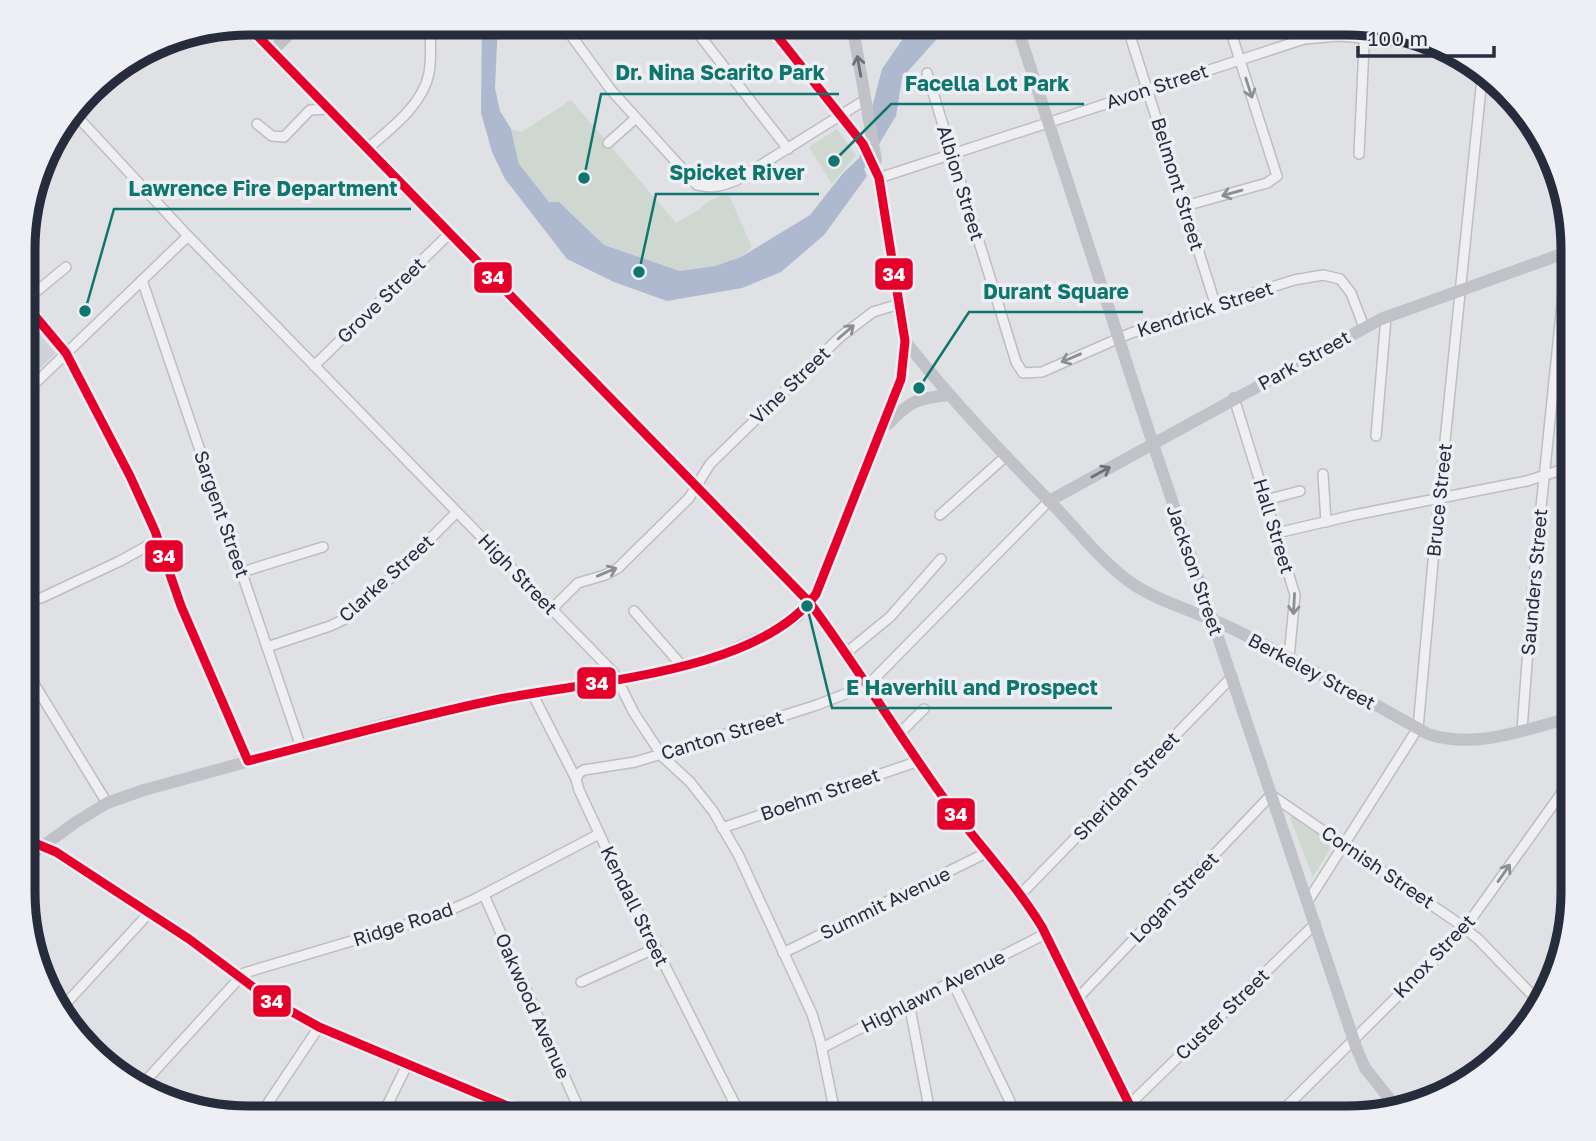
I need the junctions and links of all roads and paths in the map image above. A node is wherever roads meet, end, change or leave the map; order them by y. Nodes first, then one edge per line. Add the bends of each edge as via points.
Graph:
1 (257, 35) edge
2 (289, 35) edge
3 (430, 35) edge
4 (571, 35) edge
5 (699, 35) edge
6 (776, 35) edge
7 (854, 35) edge
8 (1020, 35) edge
9 (1130, 35) edge
10 (1232, 35) edge
11 (1364, 38) junction
12 (1395, 40) edge
13 (272, 51) junction
14 (1240, 59) junction
15 (927, 73) dead end
16 (1481, 82) edge
17 (1148, 89) junction
18 (866, 104) junction
19 (328, 109) junction
20 (636, 118) junction
21 (79, 119) edge
22 (842, 119) junction
23 (1049, 122) junction
24 (257, 124) dead end
25 (608, 143) dead end
26 (367, 149) junction
27 (788, 149) junction
28 (952, 154) junction
29 (1359, 154) dead end
30 (878, 173) junction
31 (1185, 206) junction
32 (449, 234) junction
33 (188, 236) junction
34 (1561, 254) edge
35 (66, 267) dead end
36 (142, 280) junction
37 (1460, 291) junction
38 (35, 293) edge
39 (899, 304) junction
40 (1216, 306) junction
41 (35, 315) edge
42 (1386, 317) junction
43 (1364, 327) junction
44 (1561, 332) edge
45 (1119, 338) junction
46 (905, 341) junction
47 (66, 354) junction
48 (314, 366) junction
49 (1023, 373) joint
50 (35, 383) edge
51 (950, 395) junction
52 (1234, 398) junction
53 (883, 429) junction
54 (1376, 436) dead end
55 (1153, 444) junction
56 (1006, 456) junction
57 (1561, 470) edge
58 (1323, 474) dead end
59 (1545, 475) junction
60 (695, 485) junction
61 (1300, 491) dead end
62 (1439, 499) junction
63 (1266, 500) junction
64 (1049, 501) junction
65 (457, 512) junction
66 (940, 515) dead end
67 (1326, 522) junction
68 (1277, 533) junction
69 (158, 540) junction
70 (323, 547) dead end
71 (941, 559) dead end
72 (242, 572) junction
73 (41, 598) dead end
74 (810, 603) junction
75 (552, 610) junction
76 (634, 611) dead end
77 (1212, 619) junction
78 (267, 647) junction
79 (846, 653) junction
80 (1289, 657) junction
81 (683, 667) junction
82 (1231, 677) junction
83 (617, 680) junction
84 (868, 685) junction
85 (35, 686) edge
86 (38, 691) junction
87 (35, 693) edge
88 (532, 693) junction
89 (924, 709) dead end
90 (1561, 720) edge
91 (1418, 728) junction
92 (1522, 730) junction
93 (900, 733) junction
94 (301, 747) junction
95 (662, 754) junction
96 (248, 761) junction
97 (919, 761) junction
98 (576, 779) junction
99 (1561, 794) edge
100 (1271, 795) junction
101 (107, 803) junction
102 (722, 828) junction
103 (600, 834) junction
104 (35, 842) edge
105 (1345, 844) junction
106 (43, 845) junction
107 (35, 851) edge
108 (986, 853) junction
109 (484, 895) junction
110 (1020, 895) junction
111 (1308, 901) junction
112 (149, 913) junction
113 (1314, 924) junction
114 (1464, 928) junction
115 (1045, 934) junction
116 (656, 948) junction
117 (783, 953) junction
118 (239, 978) junction
119 (952, 981) junction
120 (581, 982) dead end
121 (1533, 996) edge
122 (1077, 999) junction
123 (66, 1003) edge
124 (909, 1003) junction
125 (319, 1027) junction
126 (1353, 1039) junction
127 (821, 1048) junction
128 (407, 1065) junction
129 (146, 1079) edge
130 (1392, 1101) edge
131 (1130, 1104) joint
132 (505, 1105) joint
133 (266, 1106) edge
134 (387, 1106) edge
135 (508, 1106) edge
136 (578, 1106) edge
137 (736, 1106) edge
138 (833, 1106) edge
139 (929, 1106) edge
140 (1012, 1106) edge
141 (1289, 1106) edge

1 - 13 street
2 - 13 street
3 - 26 street via 429,75 418,97
4 - 20 street
5 - 27 street
6 - 22 street
18 -> 7 street
8 - 23 street, Jackson Street
9 - 17 street, Belmont Street
10 - 14 street
11 - 12 street, Avon Street
11 - 14 street, Avon Street via 1304,39
11 - 29 street
13 - 19 street
14 - 17 street, Avon Street
14 -> 31 street via 1277,176 1267,183
15 - 28 street, Albion Street
16 - 37 street, Bruce Street
17 - 23 street, Avon Street
17 - 31 street, Belmont Street
18 - 22 street
18 - 30 street
19 - 24 street via 310,110 284,137 272,136
19 - 26 street
20 - 25 street
20 - 27 street via 697,185 709,188 737,180
21 - 33 street, High Street
22 - 27 street
22 - 30 street via 863,144
23 - 28 street, Avon Street
23 - 45 street, Jackson Street
26 - 32 street
28 - 30 street, Avon Street
28 - 49 street, Albion Street
30 - 39 street
31 - 40 street, Belmont Street
32 - 48 street, Grove Street
32 - 60 street
33 - 36 street
33 - 48 street, High Street
34 - 37 street, Park Street
35 - 38 street
36 - 47 street
36 - 72 street, Sargent Street
37 - 42 street, Park Street
37 - 62 street, Bruce Street
39 - 46 street
60 -> 39 street, Vine Street via 709,464 840,337 873,312
40 - 43 street, Kendrick Street via 1323,275 1340,279 1352,293
40 - 45 street, Kendrick Street
41 - 47 street
42 - 43 street, Park Street
42 - 54 street
43 - 52 street, Park Street
44 - 59 street, Saunders Street
45 -> 49 street, Kendrick Street via 1041,372
45 - 55 street, Jackson Street
46 - 51 street, Berkeley Street
46 - 53 street via 901,379
47 - 50 street
47 - 69 street
48 - 65 street, High Street
51 - 53 street via 905,406
51 - 56 street, Berkeley Street
52 - 55 street, Park Street
52 - 63 street, Hall Street
53 - 74 street
64 -> 55 street, Park Street
55 - 77 street, Jackson Street
56 - 64 street, Berkeley Street
56 - 66 street
57 - 59 street
58 - 67 street
59 - 62 street
59 - 92 street, Saunders Street
60 - 74 street
75 -> 60 street, Vine Street via 578,583 618,568 689,498
61 - 63 street
62 - 67 street
62 - 91 street, Bruce Street
63 - 68 street, Hall Street
64 - 77 street, Berkeley Street via 1128,581
64 - 84 street
65 - 75 street, High Street
65 - 78 street, Clarke Street via 345,619
67 - 68 street
68 -> 80 street, Hall Street via 1295,596
69 - 73 street
69 - 96 street via 181,606
70 - 72 street
71 - 79 street via 890,617
72 - 78 street, Sargent Street
74 - 79 street
74 - 81 street via 797,617 767,634
75 - 83 street, High Street
76 - 81 street
77 - 80 street, Berkeley Street
77 - 82 street, Jackson Street
78 - 94 street, Sargent Street
79 - 84 street
80 - 91 street, Berkeley Street
81 - 83 street
82 - 100 street, Jackson Street
82 - 110 street, Sheridan Street
83 - 88 street
83 - 95 street, High Street
84 - 93 street
84 - 95 street, Canton Street
85 - 86 street
86 - 87 street
86 - 101 street
88 - 94 street via 392,722
88 - 98 street, Kendall Street
89 - 93 street
90 - 92 street, Berkeley Street
91 - 92 street, Berkeley Street via 1461,740
91 - 105 street, Bruce Street
93 - 97 street
94 - 96 street
95 - 98 street, Canton Street via 584,770
95 - 102 street, High Street via 690,782
96 - 101 street
97 - 102 street, Boehm Street
97 - 108 street
98 - 103 street, Kendall Street
114 -> 99 street, Knox Street
100 - 105 street, Cornish Street
100 - 111 street, Jackson Street
100 - 122 street, Logan Street
101 - 106 street
102 - 117 street, High Street
103 - 109 street, Ridge Road
103 - 116 street, Kendall Street
104 - 106 street
105 - 111 street, Bruce Street
105 - 114 street, Cornish Street
106 - 107 street
106 - 112 street
108 - 110 street
108 - 117 street, Summit Avenue
109 - 118 street, Ridge Road via 439,915
109 - 136 street, Oakwood Avenue
110 - 115 street
111 - 113 street, Jackson Street
112 - 118 street
112 - 123 street
113 - 126 street, Jackson Street
113 - 131 street, Custer Street
114 - 121 street, Cornish Street
114 - 126 street, Knox Street
115 - 119 street, Highlawn Avenue
115 - 122 street
116 - 120 street
116 - 137 street, Kendall Street
117 - 127 street, High Street via 812,1014
118 - 125 street
118 - 129 street
119 - 124 street, Highlawn Avenue
119 - 140 street
122 - 131 street
124 - 127 street, Highlawn Avenue
124 - 139 street
125 - 128 street
125 - 133 street
126 - 130 street, Jackson Street via 1365,1068
126 - 141 street, Knox Street
127 - 138 street, High Street
128 - 132 street
128 - 134 street
132 - 135 street

